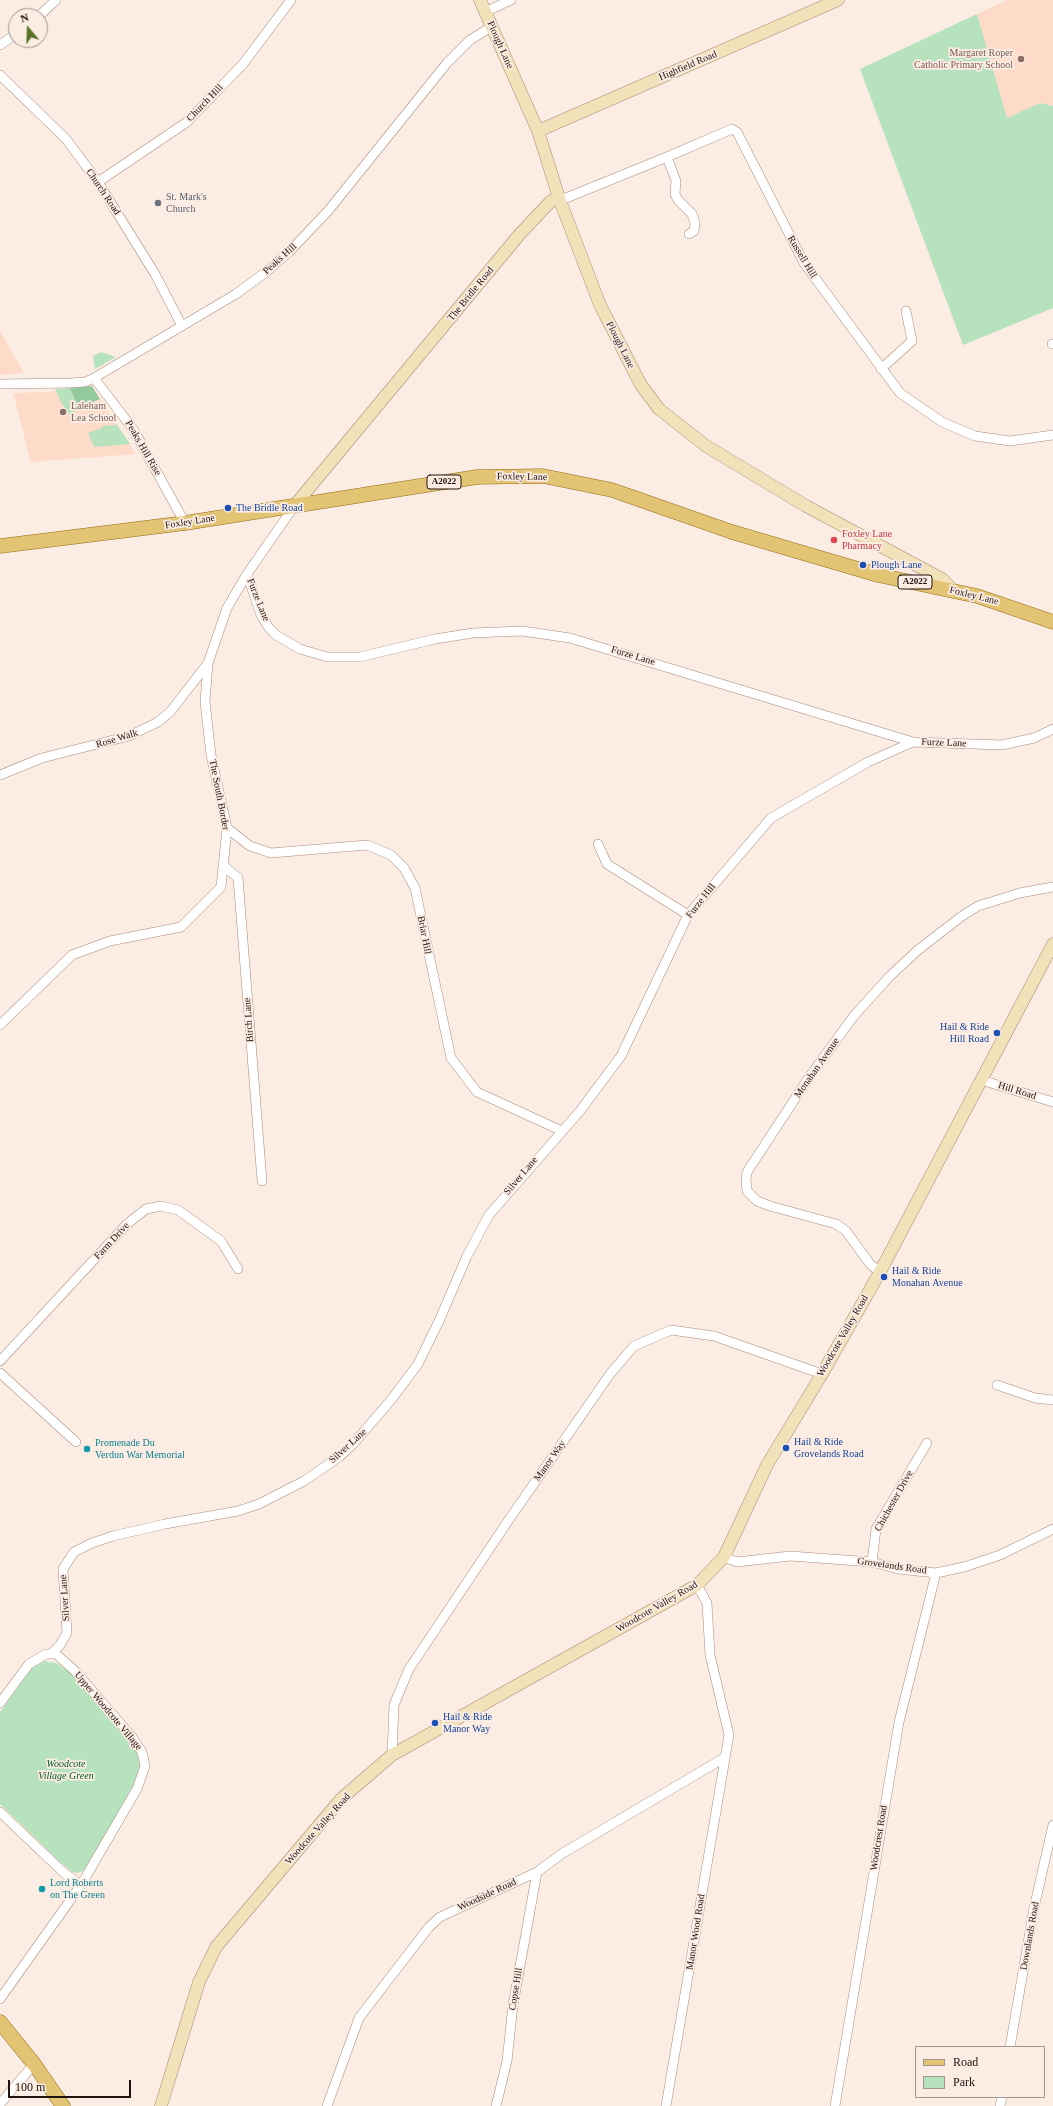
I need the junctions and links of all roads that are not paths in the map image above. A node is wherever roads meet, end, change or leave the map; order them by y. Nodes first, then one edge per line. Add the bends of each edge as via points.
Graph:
1 (56, 0) edge
2 (291, 0) edge
3 (480, 0) edge
4 (511, 0) edge
5 (838, 0) edge
6 (48, 8) edge
7 (485, 12) junction
8 (491, 26) junction
9 (0, 75) edge
10 (538, 131) junction
11 (667, 157) junction
12 (98, 182) junction
13 (559, 198) junction
14 (689, 234) dead end
15 (906, 311) dead end
16 (182, 326) junction
17 (881, 369) junction
18 (94, 378) junction
19 (0, 384) edge
20 (1053, 435) edge
21 (295, 506) junction
22 (185, 523) junction
23 (0, 546) edge
24 (247, 574) junction
25 (952, 590) junction
26 (1053, 622) edge
27 (208, 663) junction
28 (1053, 729) edge
29 (913, 742) junction
30 (0, 775) edge
31 (227, 828) junction
32 (598, 844) dead end
33 (224, 866) junction
34 (1053, 887) edge
35 (688, 915) junction
36 (1053, 944) edge
37 (0, 1025) edge
38 (981, 1080) junction
39 (1053, 1102) edge
40 (562, 1131) junction
41 (262, 1181) dead end
42 (238, 1269) dead end
43 (880, 1272) junction
44 (0, 1361) edge
45 (0, 1373) edge
46 (822, 1374) junction
47 (997, 1385) dead end
48 (1053, 1400) edge
49 (76, 1442) dead end
50 (926, 1443) dead end
51 (1053, 1529) edge
52 (724, 1557) junction
53 (872, 1562) junction
54 (936, 1572) junction
55 (697, 1585) junction
56 (52, 1653) junction
57 (0, 1703) edge
58 (392, 1755) junction
59 (724, 1758) junction
60 (0, 1812) edge
61 (1053, 1825) edge
62 (537, 1872) junction
63 (81, 1885) junction
64 (0, 1999) edge
65 (0, 2022) edge
66 (1010, 2046) edge
67 (34, 2064) junction
68 (0, 2104) edge
69 (63, 2106) edge
70 (161, 2106) edge
71 (327, 2106) edge
72 (496, 2106) edge
73 (666, 2106) edge
74 (835, 2106) edge

1 - 6 street
2 - 12 street, Church Hill via 243,64 187,122
3 - 7 street, Plough Lane
4 - 7 street
5 - 10 street, Highfield Road
7 - 8 street, Plough Lane
8 - 10 street, Plough Lane
8 - 16 street, Peaks Hill via 470,40 447,63 360,173 289,252 236,294
9 - 12 street, Church Road via 66,139
10 - 13 street, Plough Lane
11 - 13 street, Russell Hill via 566,198
11 - 14 street via 676,181 675,194 693,219 694,231
11 - 17 street, Russell Hill via 728,129 737,132 804,263
12 - 16 street, Church Road via 155,274
13 - 21 street, The Bridle Road via 551,201 519,235
13 - 25 street, Plough Lane via 600,305 641,386 659,409 706,446 806,506 942,579
15 - 17 street via 912,341
16 - 18 street, Peaks Hill
17 - 20 street, Russell Hill via 900,393 922,409 942,422 975,436 1010,441
18 - 19 street, Peaks Hill via 71,383
18 - 22 street, Peaks Hill Rise via 133,428
21 - 22 main road, Foxley Lane / A2022
21 - 24 street, The South Border
21 - 25 main road, Foxley Lane / A2022 via 477,477 543,476 612,490 763,541 878,575
22 - 23 main road, Foxley Lane / A2022
24 - 27 street, The South Border via 227,608
24 - 29 street, Furze Lane via 261,615 269,628 289,644 312,654 354,657 473,633 507,630 543,633 626,654
25 - 26 main road, Foxley Lane / A2022 via 1003,603
27 - 30 street, Rose Walk via 171,710 153,725 129,736 42,758
27 - 31 street, The South Border via 205,702 211,755
28 - 29 street, Furze Lane via 1034,738 1002,745
29 - 35 street, Furze Hill via 868,762 771,818
31 - 33 street, The South Border
31 - 40 street, Briar Hill via 250,846 271,854 367,845 391,855 404,868 415,888 451,1058 477,1092
32 - 35 street via 607,864
33 - 37 street, The South Border via 221,887 181,927 110,941 72,955
33 - 41 street, Birch Lane via 238,878
34 - 43 street, Monahan Avenue via 1020,893 978,906 918,950 889,977 853,1017 808,1079 747,1172 747,1191 757,1201 836,1224 846,1231 870,1264
35 - 40 street, Furze Hill via 621,1056
36 - 38 street, Woodcote Valley Road
38 - 39 street, Hill Road
38 - 43 street, Woodcote Valley Road
40 - 56 street, Silver Lane via 489,1215 467,1256 418,1364 354,1443 339,1457 304,1480 259,1504 238,1511 113,1536 74,1552 63,1569 66,1633
42 - 44 street, Farm Drive via 221,1241 178,1210 162,1206 146,1209 127,1224
43 - 46 street, Woodcote Valley Road
45 - 49 street
46 - 52 street, Woodcote Valley Road via 767,1465
46 - 58 street, Manor Way via 714,1336 671,1330 634,1346 610,1374 408,1669 394,1705
47 - 48 street via 1036,1398
50 - 53 street, Chichester Drive via 876,1529
51 - 54 street, Grovelands Road via 1000,1555 964,1567
52 - 53 street, Grovelands Road via 737,1562 790,1556
52 - 55 street, Woodcote Valley Road
53 - 54 street, Grovelands Road via 898,1569
54 - 74 street, Woodcrest Road via 900,1722
55 - 58 street, Woodcote Valley Road
55 - 59 street, Manor Wood Road via 708,1604 710,1654 729,1735
56 - 57 street via 29,1664
56 - 63 street, Upper Woodcote Village via 62,1658 80,1677 140,1748 145,1761 137,1789
58 - 70 street, Woodcote Valley Road via 341,1799 216,1947 199,1982
59 - 62 street, Woodside Road via 563,1853
59 - 73 street, Manor Wood Road
60 - 63 street via 58,1868
61 - 66 street, Downlands Road via 1034,1908
62 - 71 street, Woodside Road via 440,1917 429,1928 359,2018
62 - 72 street, Copse Hill via 513,2005 507,2061
63 - 64 street, Upper Woodcote Village
65 - 67 main road
67 - 68 street
67 - 69 main road

